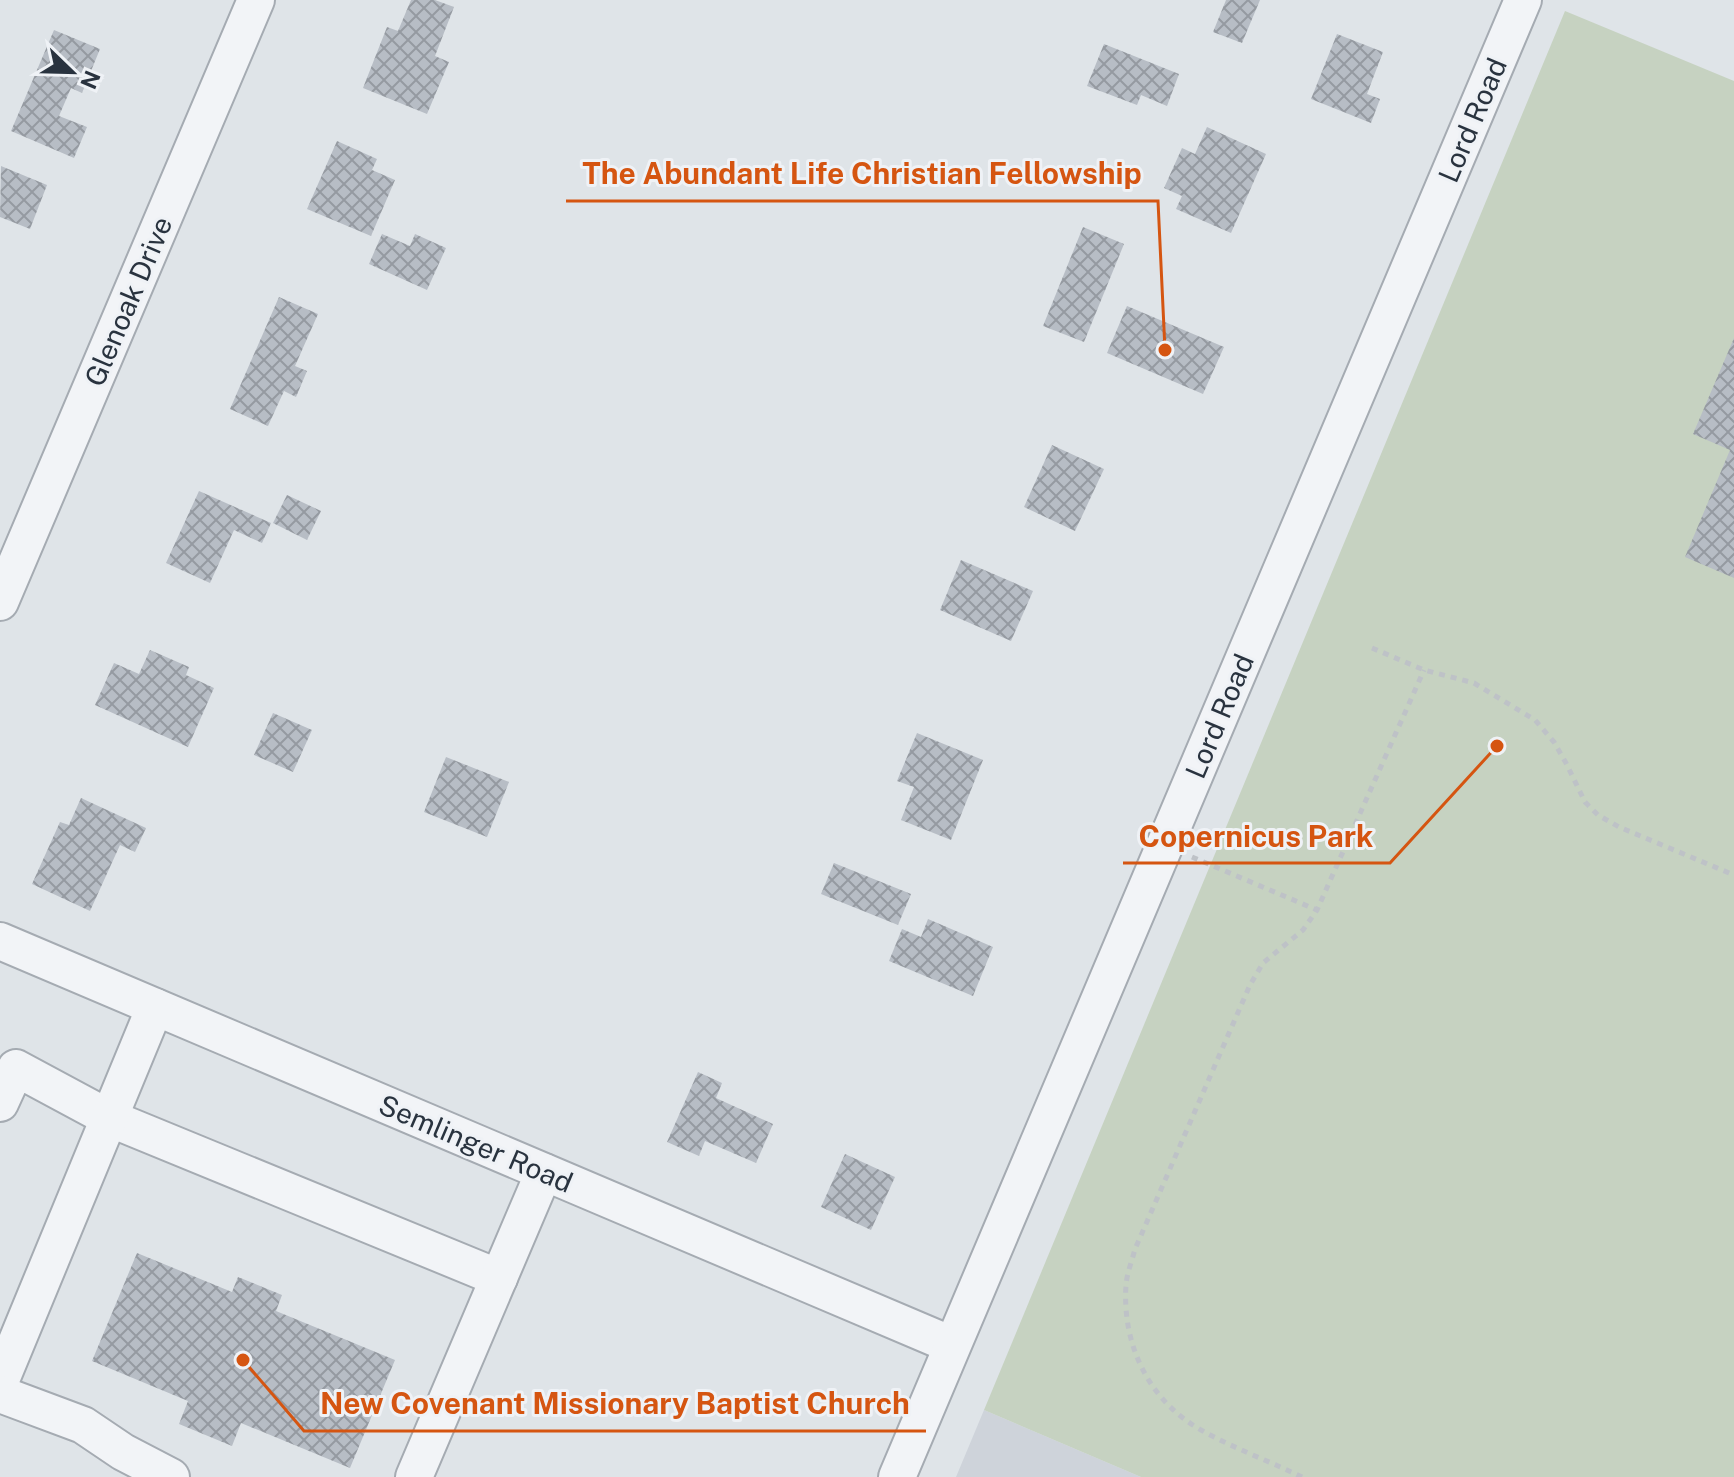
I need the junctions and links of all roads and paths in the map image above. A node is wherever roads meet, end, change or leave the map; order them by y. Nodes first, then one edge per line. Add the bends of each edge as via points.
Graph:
1 (256, 0) edge
2 (1523, 0) edge
3 (0, 602) edge
4 (1372, 648) dead end
5 (1424, 670) junction
6 (1164, 845) junction
7 (1734, 875) edge
8 (1317, 910) junction
9 (0, 941) edge
10 (155, 1007) junction
11 (0, 1103) edge
12 (109, 1118) junction
13 (544, 1172) junction
14 (499, 1278) junction
15 (952, 1345) junction
16 (0, 1382) edge
17 (0, 1394) edge
18 (171, 1477) edge
19 (414, 1477) edge
20 (897, 1477) edge
21 (1302, 1477) edge

1 - 3 street, Glenoak Drive
2 - 6 street, Lord Road
4 - 5 path
5 - 7 path via 1474,683 1535,720 1598,815
5 - 8 path
6 - 8 path
6 - 15 street, Lord Road
8 - 21 path via 1303,930 1263,963 1250,985 1135,1249 1126,1282 1134,1354 1151,1386 1200,1429
9 - 10 street, Semlinger Road
10 - 12 street
10 - 13 street, Semlinger Road
11 - 12 street via 16,1068
12 - 14 street
12 - 16 street
13 - 14 street
13 - 15 street, Semlinger Road
14 - 19 street
15 - 20 street, Lord Road
17 - 18 street via 83,1425

